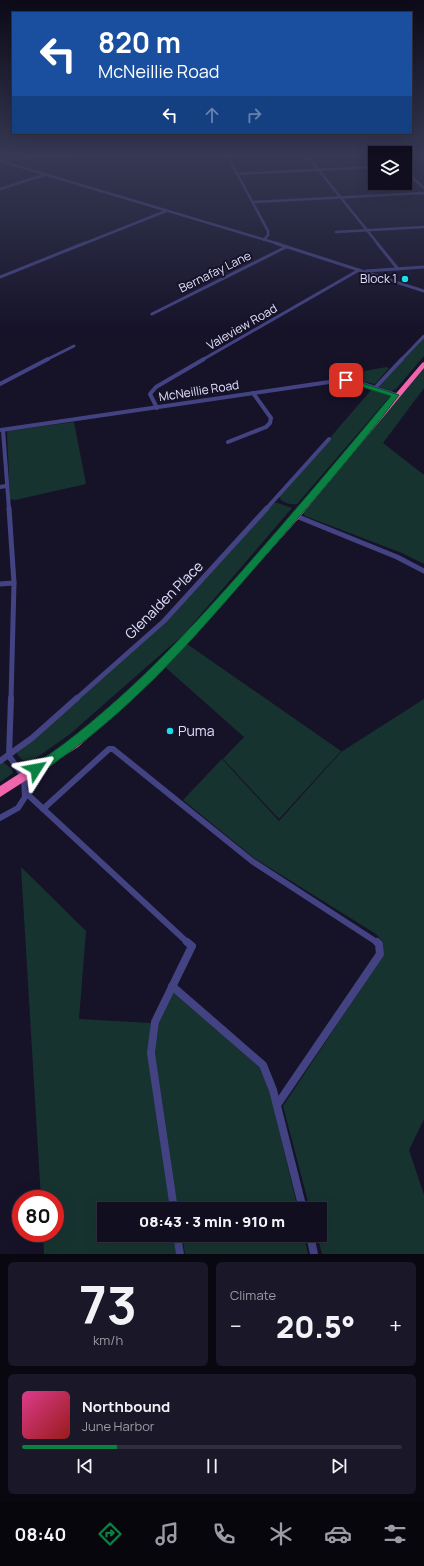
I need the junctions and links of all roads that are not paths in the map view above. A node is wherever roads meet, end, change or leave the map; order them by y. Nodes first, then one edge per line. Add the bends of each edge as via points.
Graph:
1 (165, 212) edge
2 (168, 212) edge
3 (258, 212) edge
4 (353, 212) edge
5 (424, 226) edge
6 (368, 230) junction
7 (336, 232) dead end
8 (264, 240) junction
9 (286, 247) junction
10 (424, 267) edge
11 (398, 269) junction
12 (361, 271) junction
13 (0, 277) edge
14 (424, 290) edge
15 (152, 314) dead end
16 (424, 336) edge
17 (74, 346) dead end
18 (424, 364) edge
19 (0, 384) edge
20 (375, 388) junction
21 (253, 393) junction
22 (396, 395) junction
23 (157, 408) junction
24 (1, 430) edge
25 (329, 439) dead end
26 (228, 442) dead end
27 (6, 486) junction
28 (0, 487) edge
29 (296, 516) junction
30 (424, 571) edge
31 (14, 583) junction
32 (0, 584) edge
33 (9, 756) junction
34 (0, 761) edge
35 (24, 777) junction
36 (0, 792) edge
37 (25, 792) junction
38 (43, 809) junction
39 (0, 818) edge
40 (172, 986) junction
41 (277, 1105) junction
42 (173, 1202) edge
43 (301, 1202) edge
44 (179, 1242) edge
45 (311, 1242) edge
46 (180, 1254) edge
47 (314, 1254) edge

1 - 13 street
2 - 8 street
3 - 8 street via 268,231
4 - 6 street
5 - 6 street
6 - 7 street
6 - 11 street
8 - 9 street
9 - 12 street
9 - 15 street, Bernafay Lane
10 - 11 street
11 - 12 street
12 - 14 street
12 - 23 street, Valeview Road via 156,387 150,394
16 - 20 street
17 - 19 street
18 - 22 highway
20 - 21 street, McNeillie Road via 343,380
20 - 22 street, McNeillie Road
21 - 23 street, McNeillie Road
21 - 26 street via 271,418 270,423
22 - 29 highway
23 - 24 street, McNeillie Road
24 - 27 street
25 - 33 street, Glenalden Place via 164,621
27 - 28 street
27 - 31 street
29 - 30 street via 397,557
29 - 35 highway via 152,675 74,744
31 - 32 street
31 - 33 street
33 - 34 street, Glenalden Place
33 - 35 street
35 - 36 highway
35 - 37 street
37 - 38 street
37 - 39 street via 18,808
38 - 40 street via 192,946
38 - 41 street via 71,786 79,774 109,749 113,749 252,861 374,938 379,944 380,954
40 - 41 street via 263,1065
40 - 42 street via 155,1022 152,1053
41 - 43 street
44 - 46 street
45 - 47 street

